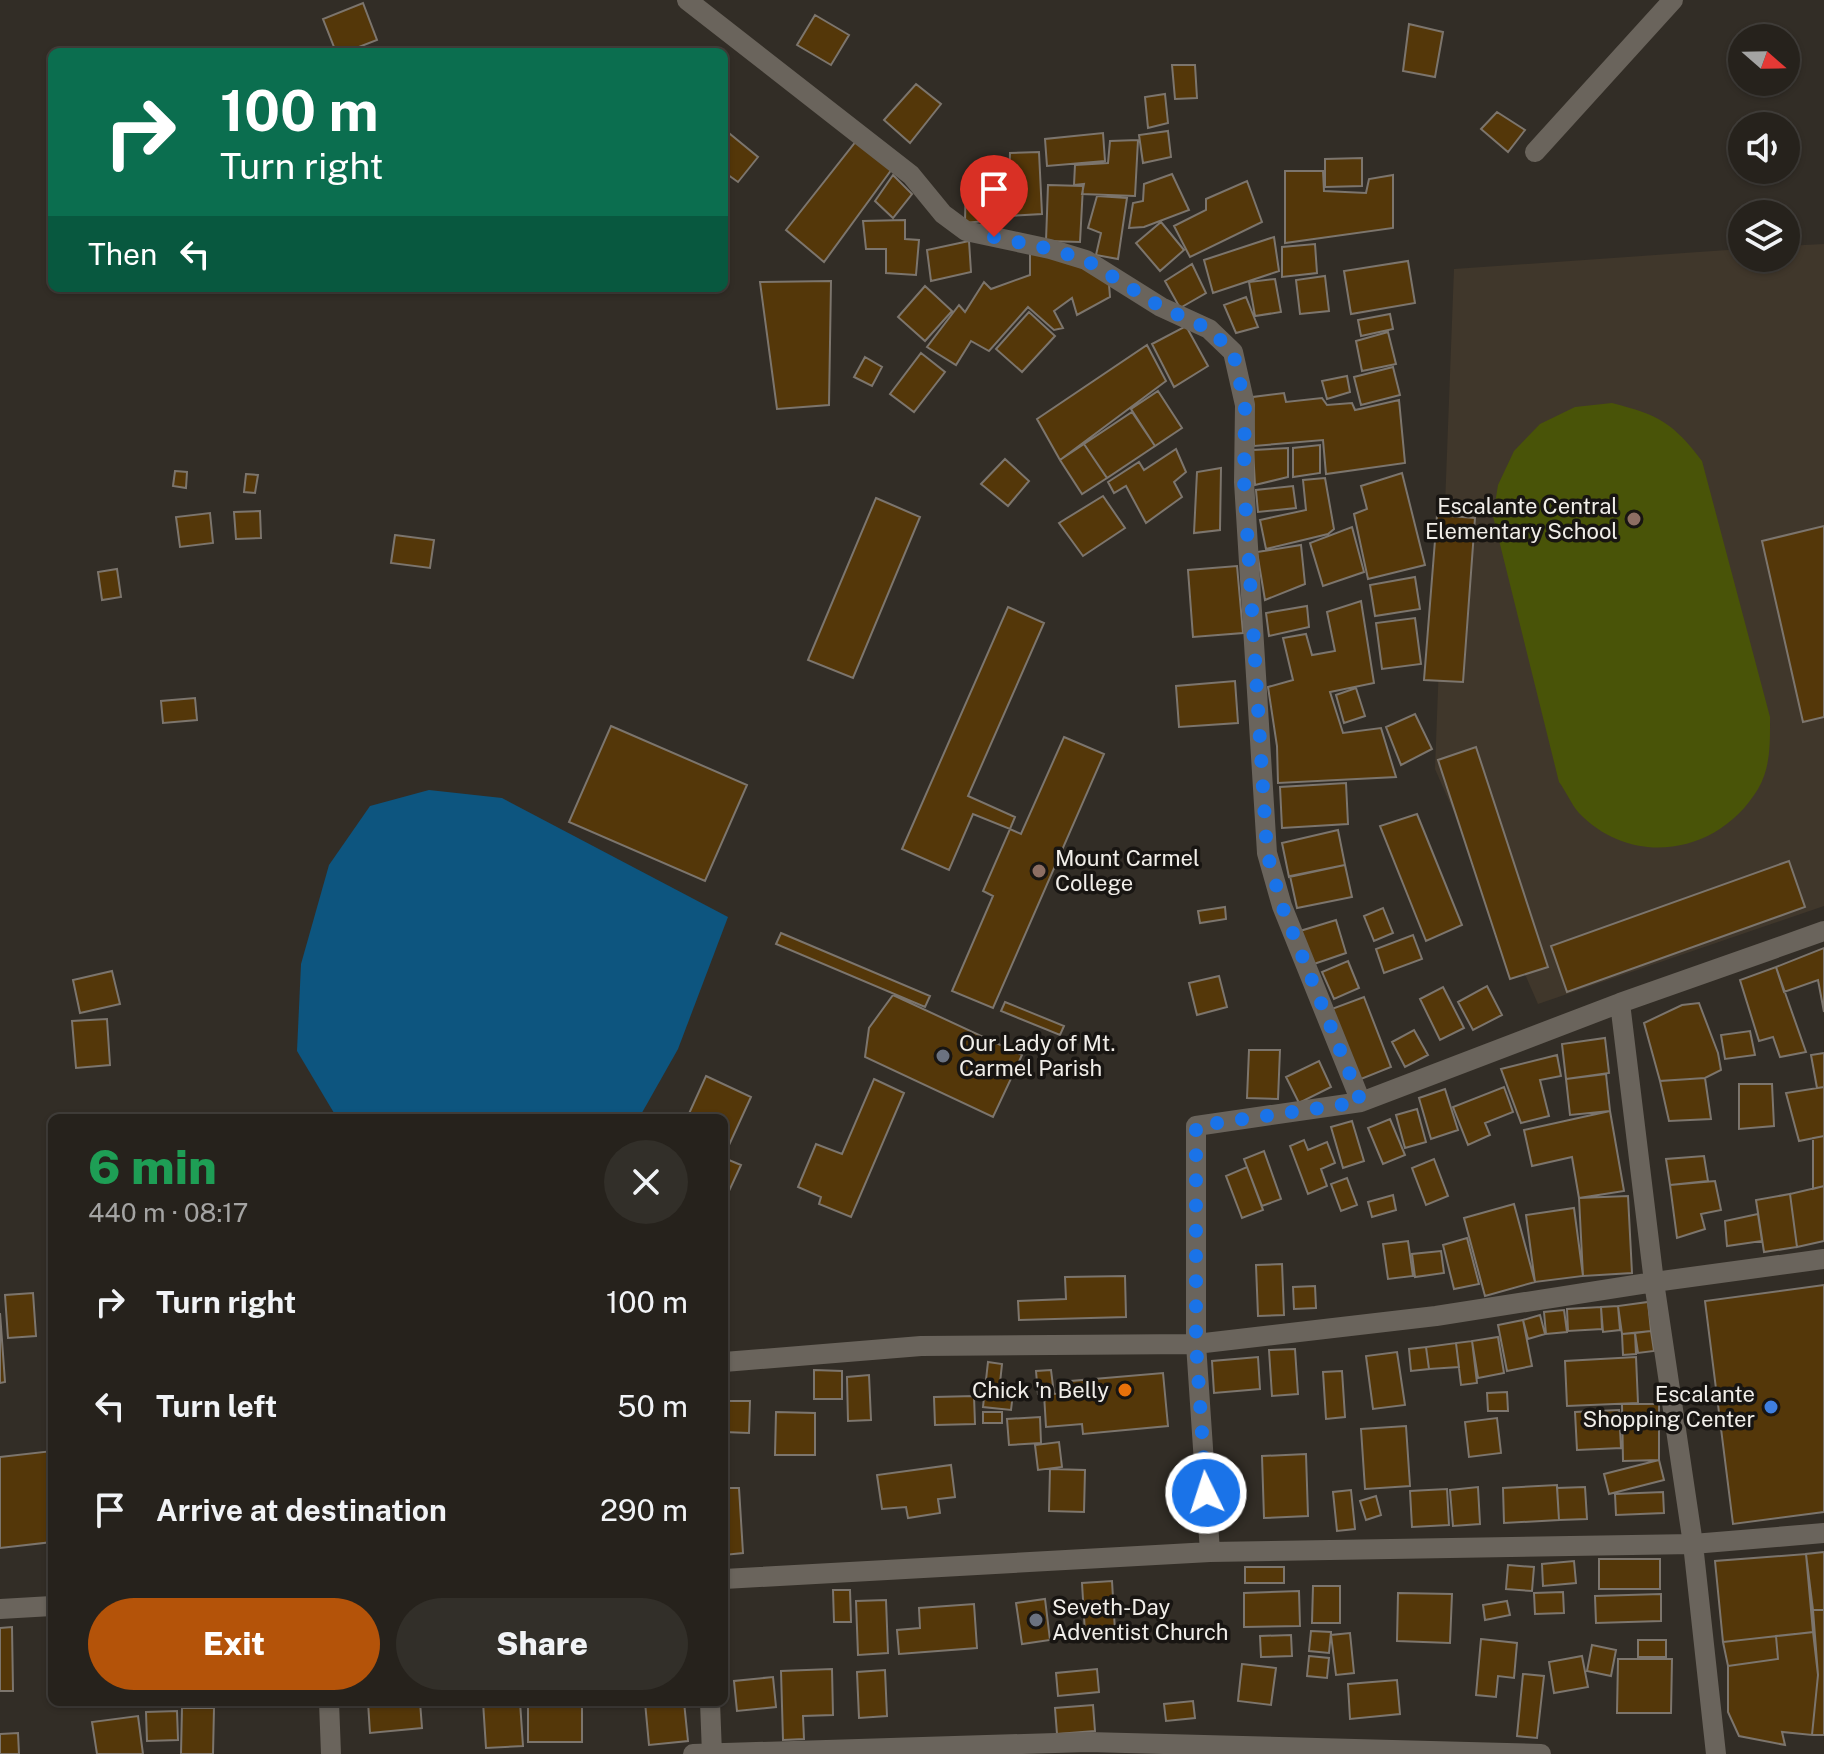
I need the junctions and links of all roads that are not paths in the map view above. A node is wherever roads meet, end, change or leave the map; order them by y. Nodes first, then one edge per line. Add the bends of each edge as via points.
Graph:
1 (687, 0) edge
2 (1673, 0) edge
3 (1535, 152) dead end
4 (1824, 931) edge
5 (1620, 1003) junction
6 (1361, 1102) junction
7 (1824, 1259) edge
8 (1654, 1282) junction
9 (1196, 1344) junction
10 (728, 1362) edge
11 (1824, 1533) edge
12 (1693, 1544) junction
13 (1210, 1552) junction
14 (728, 1579) edge
15 (48, 1606) edge
16 (0, 1609) edge
17 (329, 1706) edge
18 (710, 1706) edge
19 (706, 1753) edge
20 (331, 1754) edge
21 (1541, 1754) edge
22 (1716, 1754) edge

1 - 6 street via 911,175 943,214 966,231 1086,260 1161,307 1209,329 1233,352 1245,405 1244,482 1267,853 1282,906
2 - 3 street
4 - 5 street
5 - 6 street
5 - 8 street
6 - 9 street via 1196,1126
7 - 8 street
8 - 9 street via 1436,1316
8 - 12 street
9 - 10 street via 921,1346
9 - 13 street
11 - 12 street
12 - 13 street
12 - 22 street
13 - 14 street
15 - 16 street
17 - 20 street
18 - 19 street
19 - 21 street via 1088,1742

